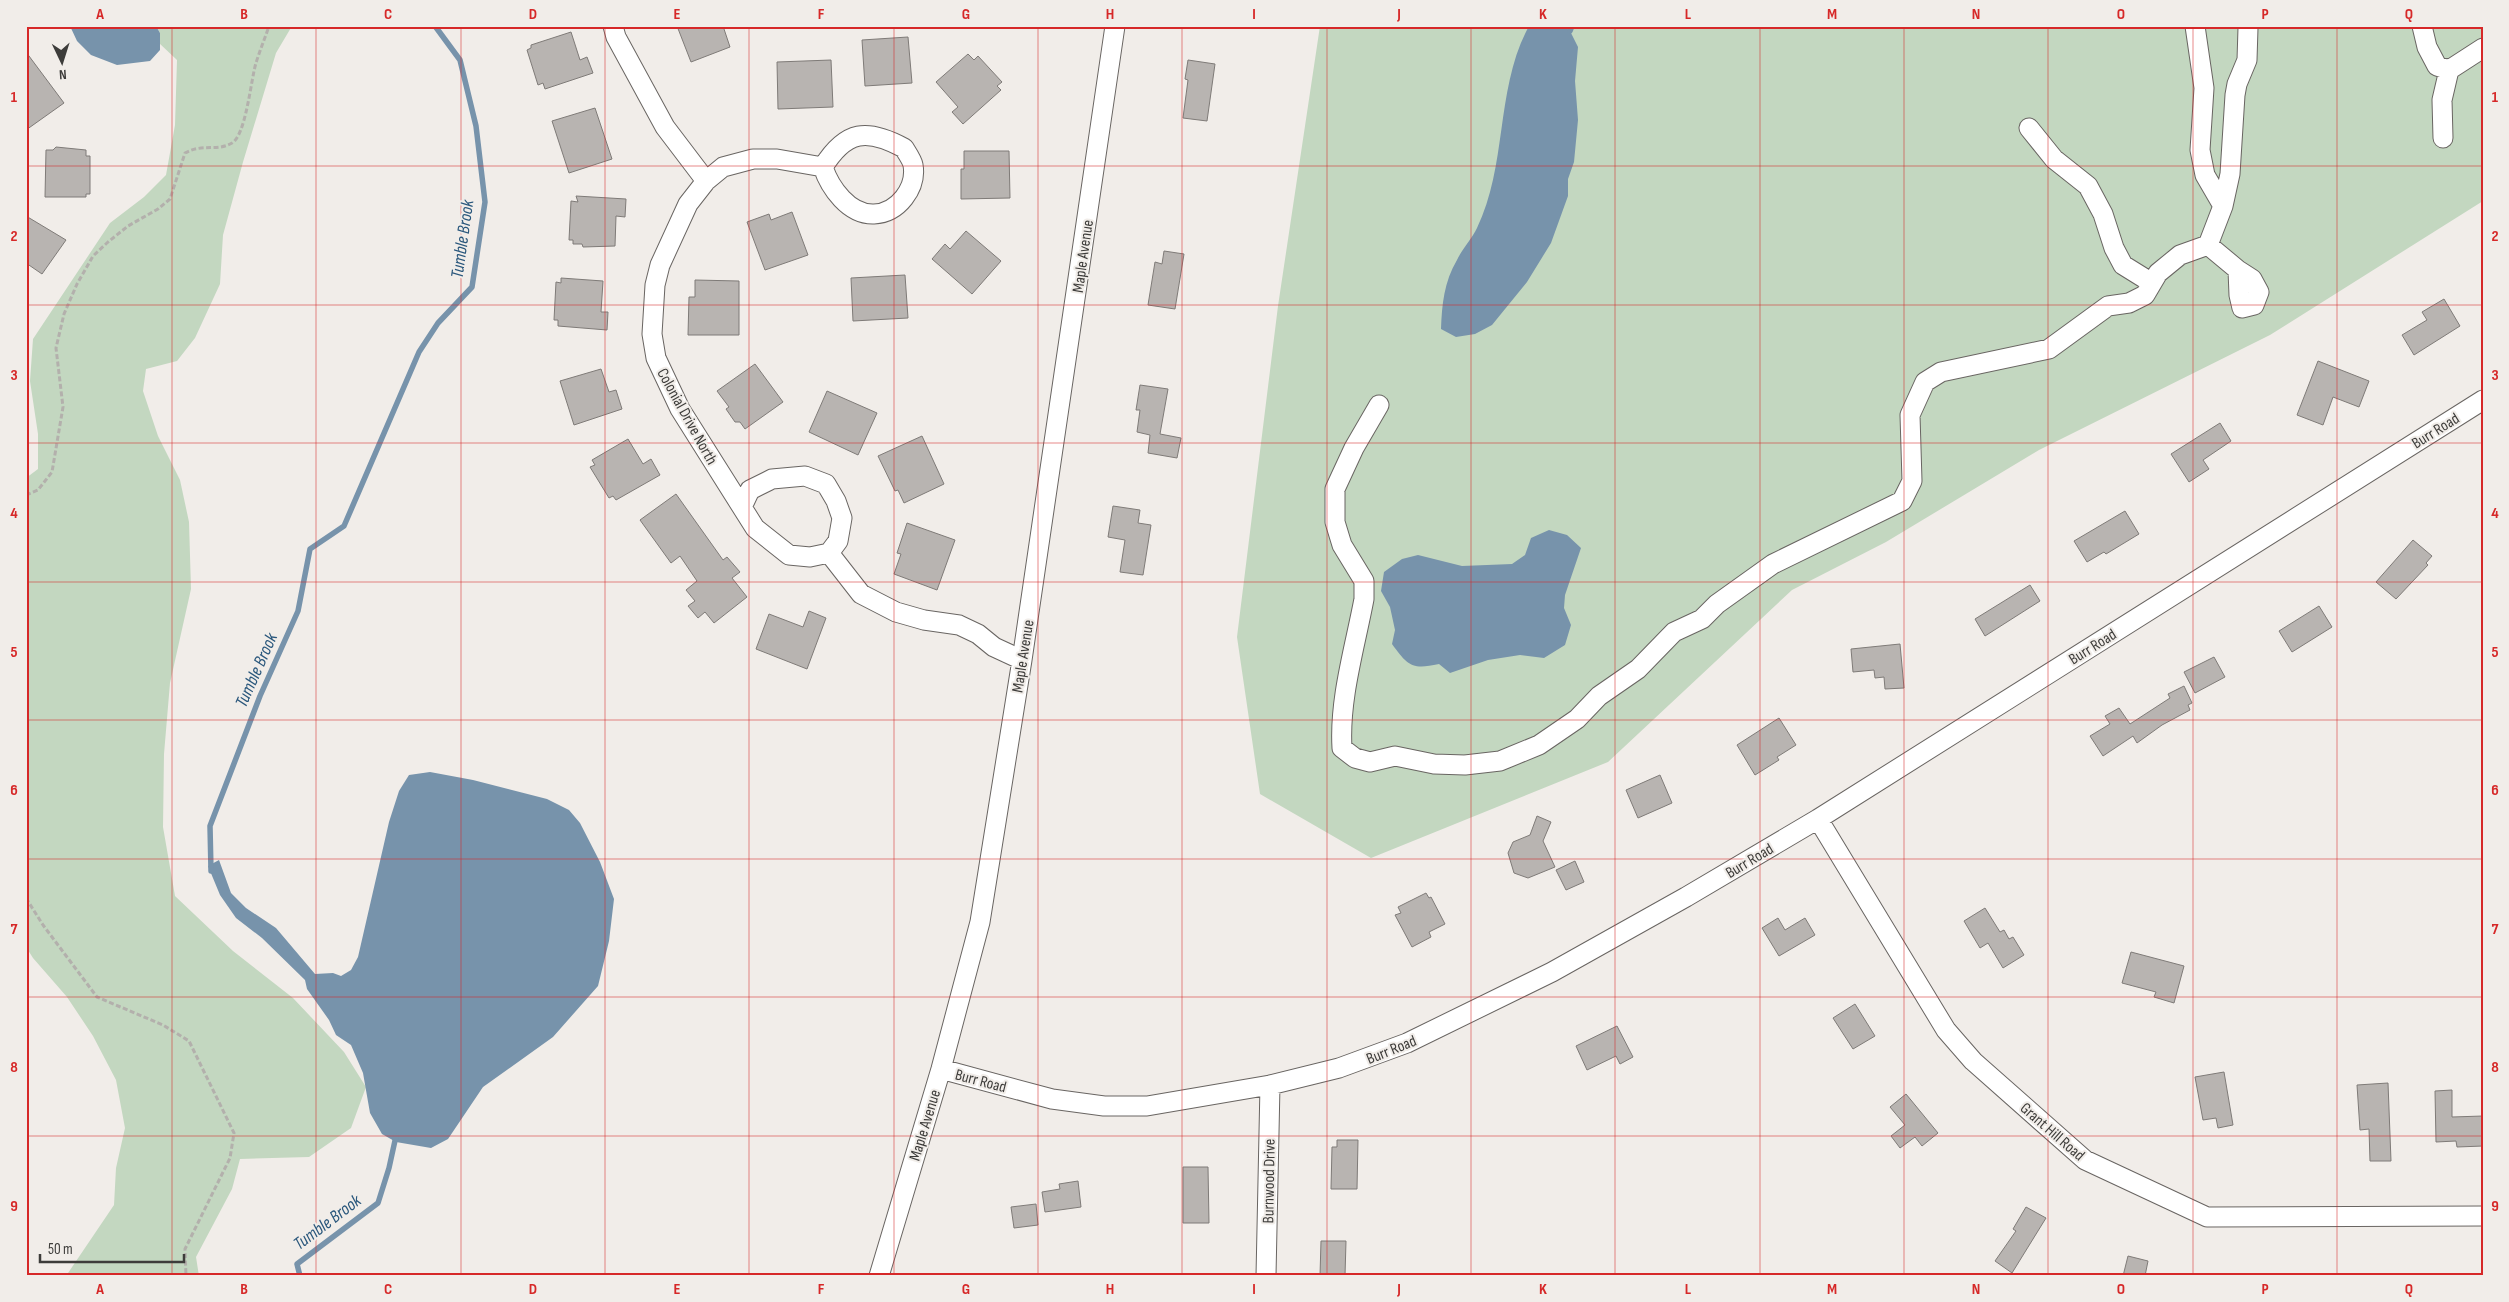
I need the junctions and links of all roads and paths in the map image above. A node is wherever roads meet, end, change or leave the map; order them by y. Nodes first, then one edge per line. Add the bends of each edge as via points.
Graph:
1 (269, 26) edge
2 (613, 26) edge
3 (1116, 26) edge
4 (2195, 26) edge
5 (2422, 26) edge
6 (2248, 28) dead end
7 (2483, 48) edge
8 (2449, 70) junction
9 (2029, 128) dead end
10 (2443, 138) dead end
11 (823, 167) junction
12 (706, 181) junction
13 (2223, 206) junction
14 (2208, 245) junction
15 (2238, 270) dead end
16 (2152, 283) junction
17 (2483, 400) edge
18 (1379, 405) dead end
19 (26, 495) edge
20 (742, 507) junction
21 (829, 553) junction
22 (1022, 660) junction
23 (1818, 819) junction
24 (26, 898) edge
25 (941, 1069) junction
26 (1270, 1086) junction
27 (2483, 1216) edge
28 (186, 1276) edge
29 (879, 1276) edge
30 (1266, 1276) edge

1 - 19 path via 256,63 242,129 235,142 223,147 195,147 185,153 170,199 108,242 93,256 77,284 64,314 56,348 64,407 52,472 38,490
2 - 12 street via 660,119
3 - 22 street, Maple Avenue
4 - 13 street via 2204,88 2200,150 2204,176
5 - 8 street via 2427,47 2437,66
6 - 13 street via 2247,60 2235,95 2230,174
7 - 8 street
8 - 10 street via 2442,100
9 - 16 street via 2054,159 2088,186 2123,265
11 - 11 street via 837,148 856,135 871,135 904,148 912,164 913,183 904,198 890,210 873,214 856,210 841,198 828,183
11 - 12 street, Colonial Drive North via 777,159 753,159 723,167
12 - 20 street, Colonial Drive North via 688,204 660,265 652,309 652,334 656,358 680,409
13 - 14 street
14 - 15 street
14 - 16 street via 2180,255 2158,273
16 - 18 street via 2145,295 2129,303 2108,306 2049,349 1941,372 1925,382 1910,414 1912,482 1902,501 1773,564 1717,604 1702,619 1674,632 1638,668 1599,696 1577,719 1539,746 1500,761 1465,766 1395,756 1370,762 1355,758 1342,748 1344,706 1364,599 1364,581 1342,545 1335,522 1335,489
17 - 23 street, Burr Road
20 - 21 street, Colonial Drive North via 755,528 789,555 810,557
20 - 21 street via 750,490 772,479 805,476 826,484 842,518 838,541
21 - 22 street via 861,594 896,612 959,625 978,634 994,648
22 - 25 street, Maple Avenue via 980,922
23 - 26 street, Burr Road via 1686,898 1552,972 1416,1039 1339,1068
23 - 27 street, Grant Hill Road via 1946,1030 1973,1061 2084,1160 2207,1217
24 - 28 path via 42,925 97,997 163,1025 189,1041 234,1133 230,1158 185,1249
25 - 26 street, Burr Road via 1052,1100 1104,1106 1148,1106
25 - 29 street, Maple Avenue
26 - 30 street, Burnwood Drive

